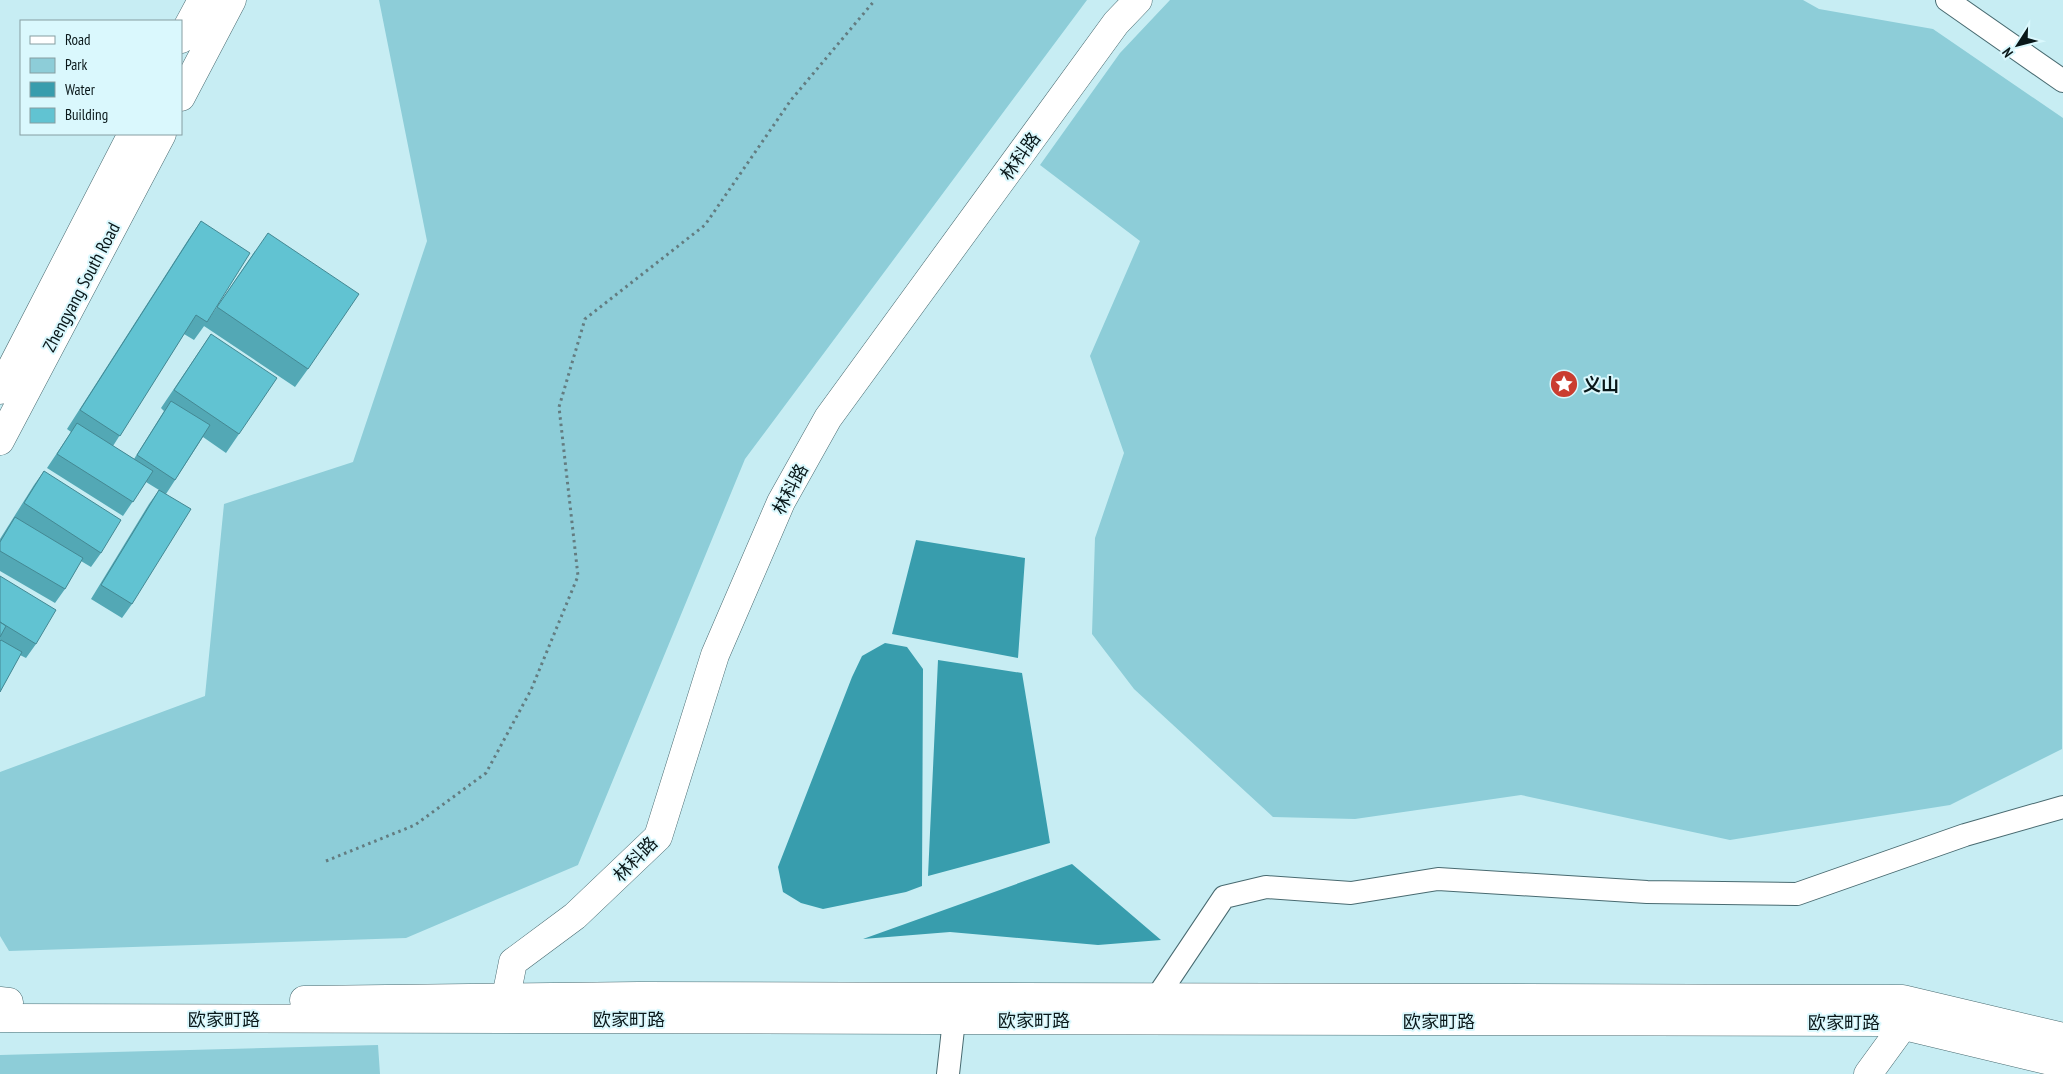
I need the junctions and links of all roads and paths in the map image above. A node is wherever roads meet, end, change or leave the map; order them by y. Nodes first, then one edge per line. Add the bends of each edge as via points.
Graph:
1 (202, 0) edge
2 (232, 0) edge
3 (875, 0) edge
4 (1138, 0) edge
5 (1947, 0) edge
6 (182, 37) edge
7 (2063, 81) edge
8 (182, 95) edge
9 (131, 135) edge
10 (161, 135) edge
11 (0, 390) edge
12 (0, 440) edge
13 (2063, 807) edge
14 (326, 861) dead end
15 (506, 997) junction
16 (1157, 997) junction
17 (2, 1006) edge
18 (1918, 1016) junction
19 (954, 1020) junction
20 (2063, 1037) edge
21 (2063, 1064) edge
22 (948, 1074) edge
23 (1868, 1074) edge
24 (1889, 1074) edge

1 - 6 main road
2 - 8 main road
3 - 14 path via 791,100 705,225 585,319 559,407 578,576 531,690 486,773 415,825
4 - 15 main road, 林科路 via 1116,23 828,418 781,502 715,655 658,837 576,916 513,962
5 - 7 street
9 - 11 main road, Zhengyang South Road
10 - 12 main road, Zhengyang South Road
13 - 16 street via 1965,835 1797,894 1647,892 1438,879 1351,893 1266,887 1224,897
15 - 16 main road, 欧家町路
15 - 17 main road, 欧家町路
16 - 18 main road, 欧家町路
17 - 19 main road, 欧家町路
18 - 19 main road, 欧家町路 via 1887,1022
18 - 20 main road, 欧家町路
18 - 21 main road, 欧家町路
18 - 23 main road
18 - 24 main road
19 - 22 street

